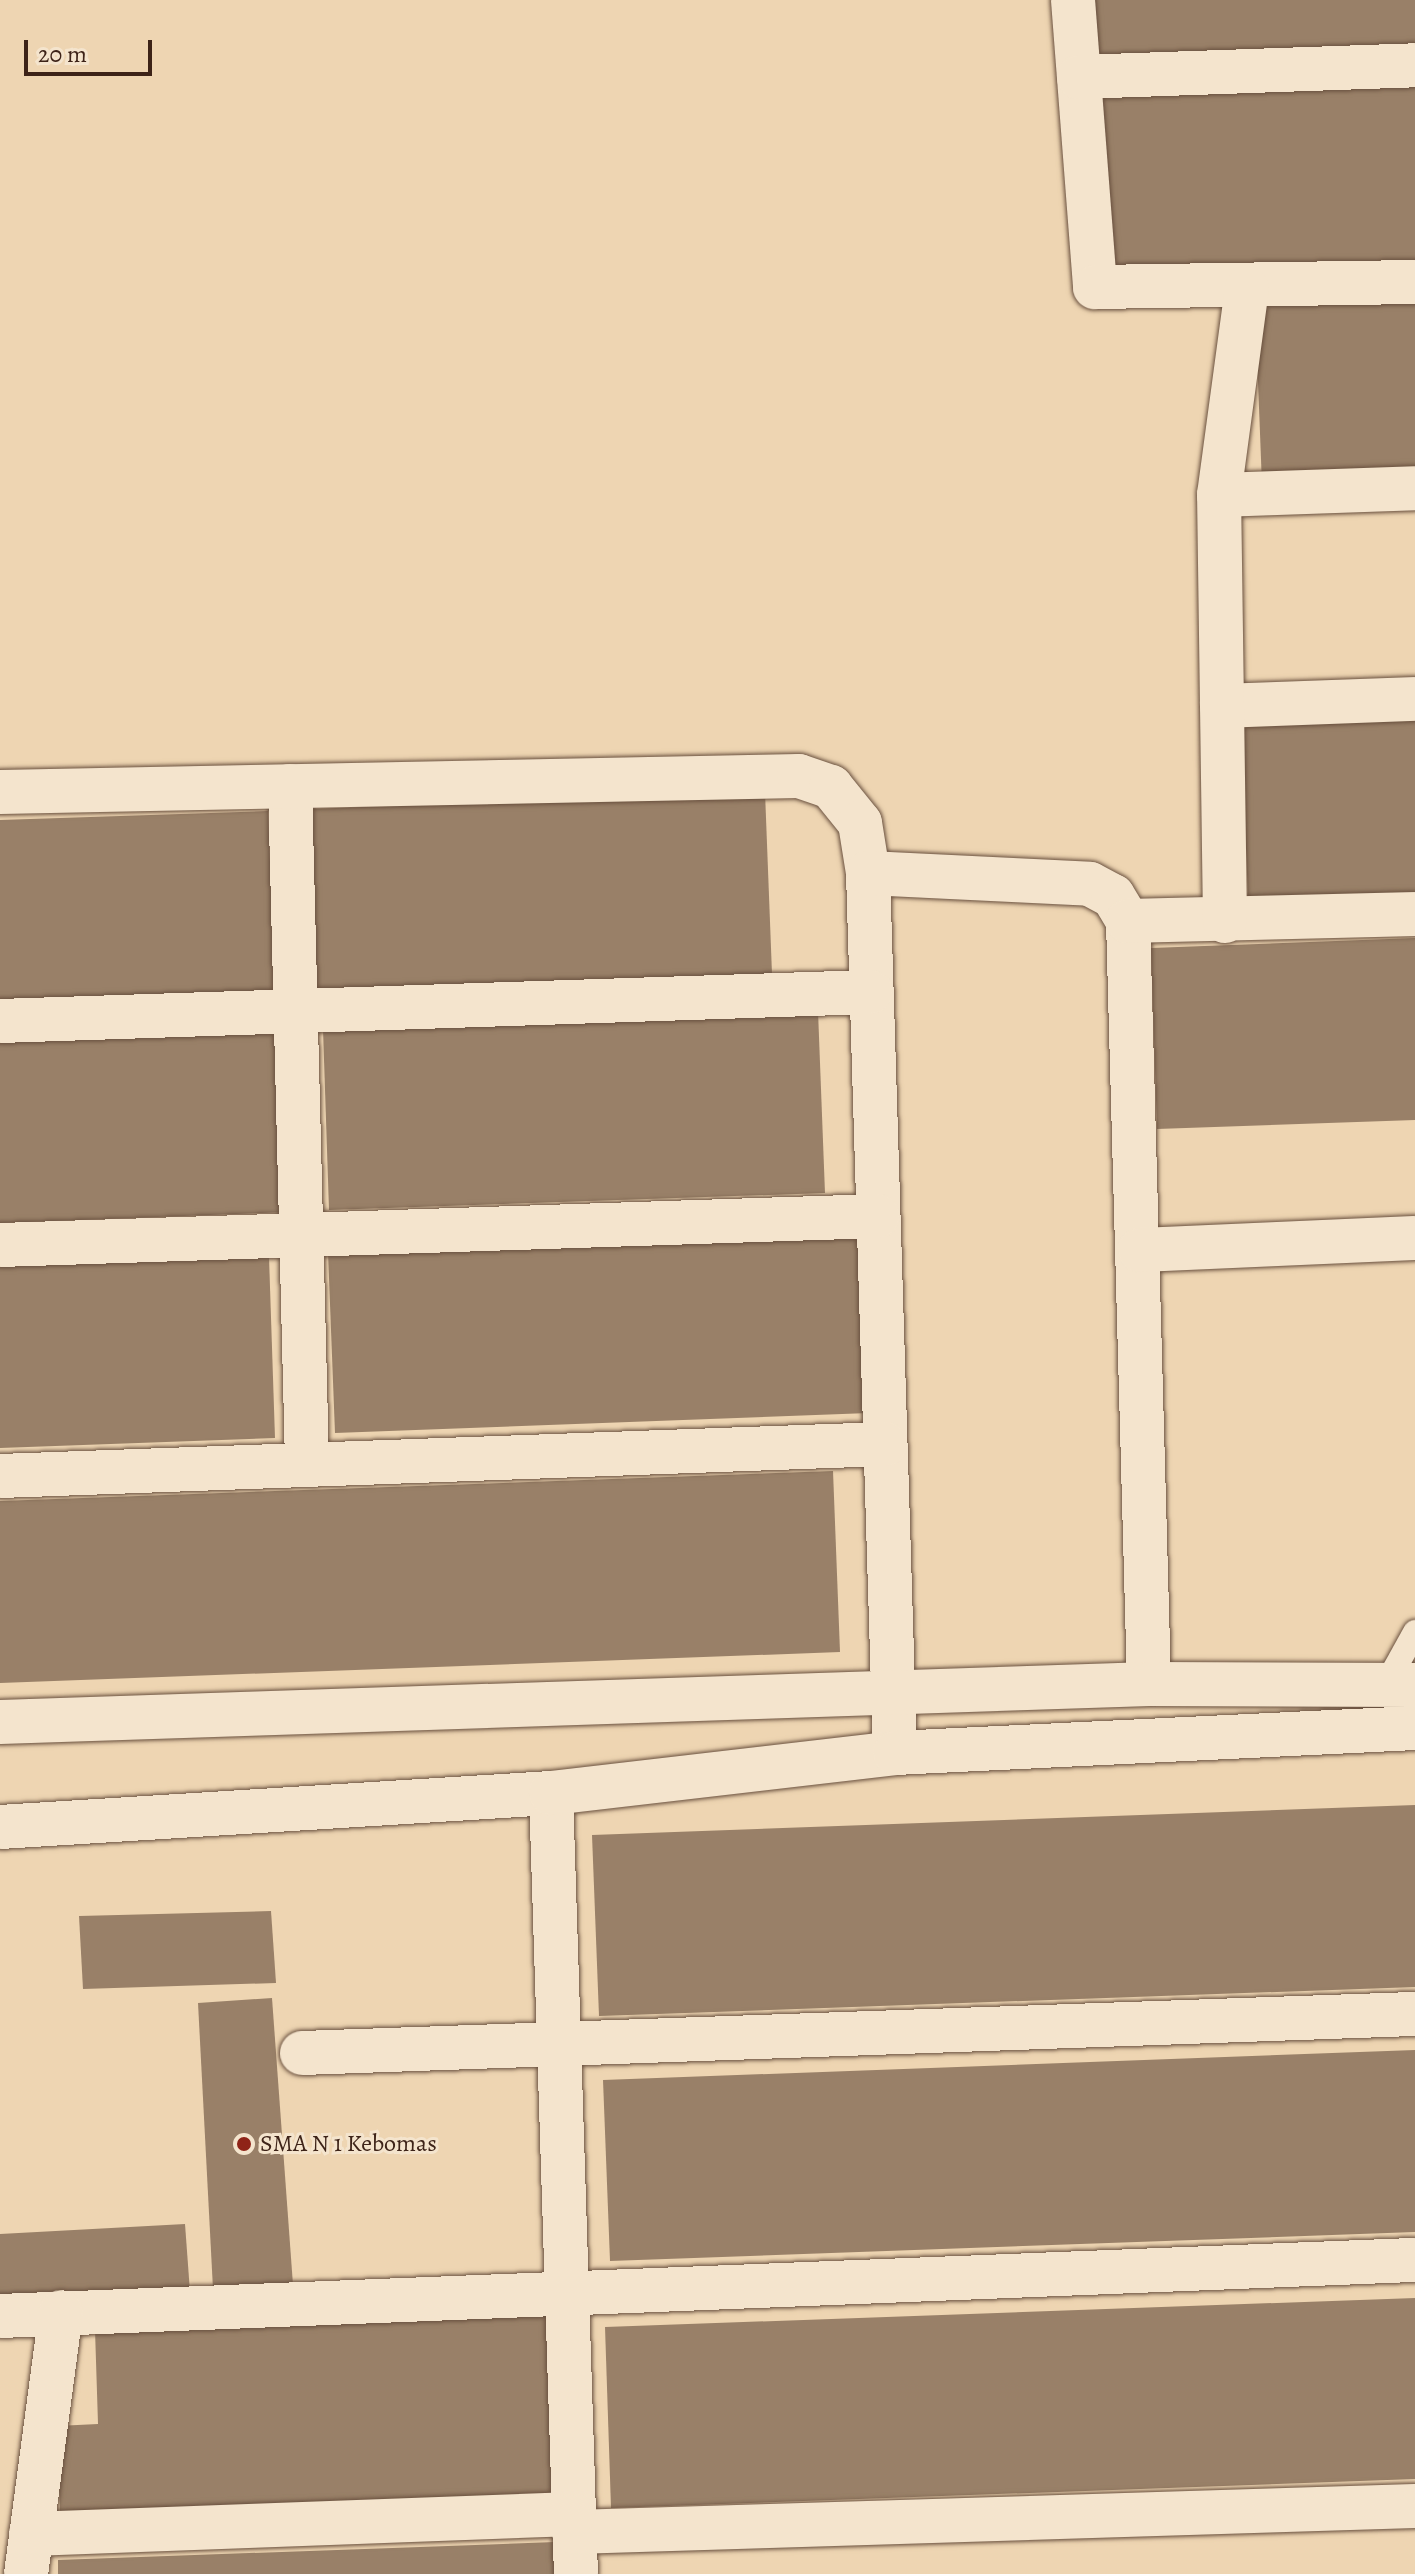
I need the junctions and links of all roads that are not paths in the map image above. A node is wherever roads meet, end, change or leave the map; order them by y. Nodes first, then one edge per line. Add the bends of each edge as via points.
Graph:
1 (1073, 0) edge
2 (1415, 65) edge
3 (1079, 77) junction
4 (1415, 282) edge
5 (1247, 289) junction
6 (1415, 488) edge
7 (1219, 495) junction
8 (1415, 699) edge
9 (1222, 706) junction
10 (290, 786) junction
11 (0, 792) edge
12 (868, 873) junction
13 (1415, 914) edge
14 (1128, 921) junction
15 (1225, 921) junction
16 (871, 992) junction
17 (294, 1011) junction
18 (0, 1021) edge
19 (878, 1216) junction
20 (300, 1232) junction
21 (1415, 1238) edge
22 (0, 1245) edge
23 (1140, 1250) junction
24 (885, 1444) junction
25 (307, 1463) junction
26 (0, 1476) edge
27 (1415, 1632) edge
28 (1149, 1684) junction
29 (1400, 1686) edge
30 (892, 1693) junction
31 (0, 1722) edge
32 (1415, 1728) edge
33 (895, 1753) junction
34 (551, 1793) junction
35 (0, 1827) edge
36 (1415, 2014) edge
37 (559, 2046) junction
38 (302, 2053) dead end
39 (1415, 2260) edge
40 (567, 2291) junction
41 (61, 2312) junction
42 (0, 2316) edge
43 (1415, 2506) edge
44 (574, 2540) edge
45 (28, 2554) edge

1 - 3 street
2 - 3 street
3 - 5 street via 1095,287
4 - 5 street
5 - 7 street
6 - 7 street
7 - 9 street
8 - 9 street
9 - 15 street
10 - 11 street
10 - 12 street via 799,776 831,787 860,823
10 - 17 street
12 - 14 street via 1090,884 1113,896
12 - 16 street
13 - 15 street
14 - 15 street
14 - 23 street
16 - 17 street
16 - 19 street
17 - 18 street
17 - 20 street
19 - 20 street
19 - 24 street
20 - 22 street
20 - 25 street
21 - 23 street
23 - 28 street
24 - 25 street
24 - 30 street
25 - 26 street
27 - 29 lane
28 - 29 street
28 - 30 street
30 - 31 street
30 - 33 street
32 - 33 street
33 - 34 street
34 - 35 street
34 - 37 street
36 - 37 street
37 - 38 street
37 - 40 street
39 - 40 street
40 - 41 street
40 - 44 street
41 - 42 street
41 - 45 street
43 - 44 street
44 - 45 street

